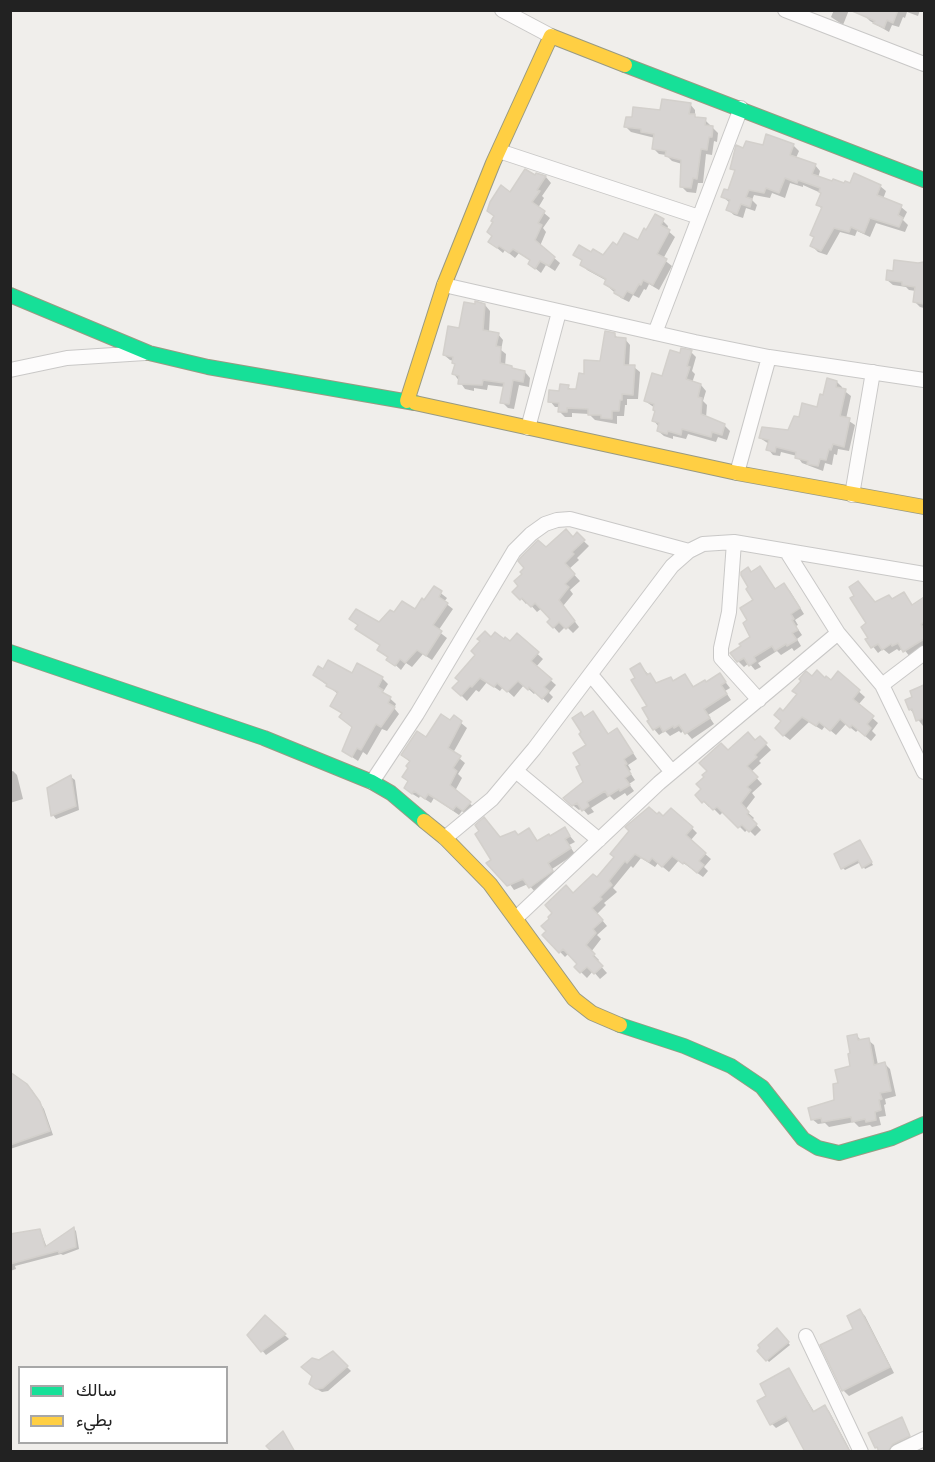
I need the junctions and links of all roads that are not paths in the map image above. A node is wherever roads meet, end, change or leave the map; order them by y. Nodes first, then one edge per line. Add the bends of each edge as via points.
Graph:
1 (502, 10) edge
2 (785, 10) edge
3 (817, 16) edge
4 (552, 36) junction
5 (924, 64) edge
6 (741, 108) junction
7 (499, 151) junction
8 (924, 180) edge
9 (699, 217) junction
10 (444, 285) junction
11 (10, 295) edge
12 (559, 312) junction
13 (655, 333) junction
14 (149, 353) junction
15 (769, 357) junction
16 (10, 370) edge
17 (873, 372) junction
18 (924, 380) edge
19 (407, 401) junction
20 (528, 428) junction
21 (737, 472) junction
22 (852, 495) junction
23 (924, 507) edge
24 (734, 542) junction
25 (689, 550) junction
26 (787, 552) junction
27 (924, 574) edge
28 (838, 633) junction
29 (10, 652) edge
30 (924, 653) edge
31 (591, 675) junction
32 (882, 685) junction
33 (759, 699) junction
34 (516, 771) junction
35 (672, 772) junction
36 (924, 772) edge
37 (372, 782) junction
38 (445, 838) junction
39 (598, 840) junction
40 (516, 918) junction
41 (924, 1124) edge
42 (806, 1336) dead end
43 (924, 1439) edge
44 (861, 1452) edge
45 (897, 1452) edge

1 - 4 street
2 - 3 street
3 - 5 street
4 - 6 street
4 - 7 street
6 - 8 street
6 - 9 street
7 - 9 street
7 - 10 street
9 - 13 street
10 - 12 street
10 - 19 street
11 - 14 street
12 - 13 street
12 - 20 street
13 - 15 street
14 - 16 street via 67,358
14 - 19 street
15 - 17 street
15 - 21 street
17 - 18 street
17 - 22 street
19 - 20 street
20 - 21 street
21 - 22 street
22 - 23 street
24 - 25 street via 703,544
24 - 26 street
24 - 33 street via 721,658
25 - 31 street via 672,566
25 - 37 street via 570,519 545,524 531,534 514,551
26 - 27 street
26 - 28 street
28 - 32 street
28 - 33 street
29 - 37 street via 264,738
30 - 32 street
31 - 34 street
31 - 35 street
32 - 36 street
33 - 35 street
34 - 38 street via 492,799
34 - 39 street
35 - 39 street
37 - 38 street
38 - 40 street via 490,884
39 - 40 street
40 - 41 street via 574,999 592,1013 731,1066 762,1087 803,1139 818,1148 839,1153
42 - 44 street
43 - 45 street

